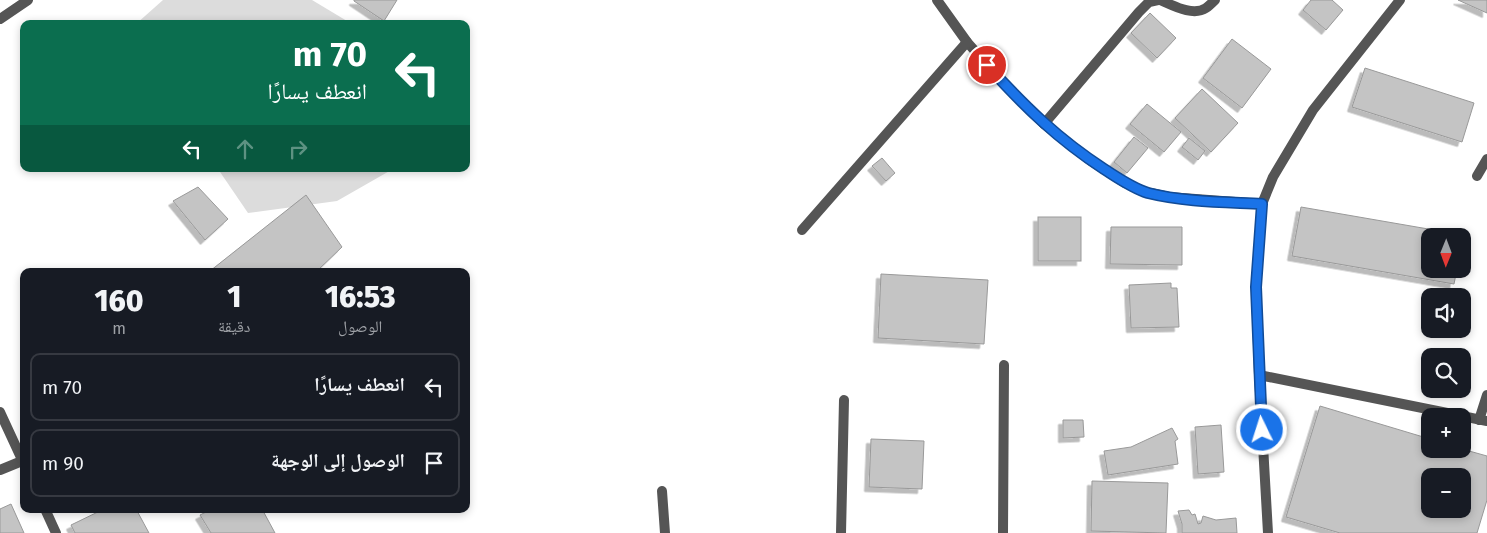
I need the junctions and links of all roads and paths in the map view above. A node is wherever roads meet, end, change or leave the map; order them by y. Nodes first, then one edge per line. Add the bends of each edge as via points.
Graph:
1 (28, 0) edge
2 (937, 0) edge
3 (1159, 0) edge
4 (1215, 0) edge
5 (1400, 0) edge
6 (0, 19) edge
7 (968, 42) junction
8 (1044, 124) junction
9 (1487, 159) edge
10 (1477, 176) dead end
11 (1262, 204) junction
12 (802, 230) dead end
13 (1004, 365) dead end
14 (1259, 375) junction
15 (1487, 395) edge
16 (844, 400) dead end
17 (1422, 408) edge
18 (0, 412) edge
19 (1483, 420) edge
20 (20, 455) edge
21 (20, 463) edge
22 (0, 470) edge
23 (662, 491) dead end
24 (47, 513) edge
25 (56, 533) edge
26 (665, 533) edge
27 (841, 533) edge
28 (1003, 533) edge
29 (1268, 533) edge

1 - 6 street
2 - 7 street
3 - 4 street via 1195,11 1205,10
3 - 8 street via 1149,2 1139,12
5 - 11 street via 1314,110 1273,178
7 - 8 street
7 - 12 street
8 - 11 street via 1125,183 1146,192 1169,197
9 - 10 street
11 - 14 street via 1256,287
13 - 28 street
14 - 17 street
14 - 29 street
15 - 19 street
16 - 27 street
18 - 20 street
21 - 22 street
23 - 26 street
24 - 25 street

